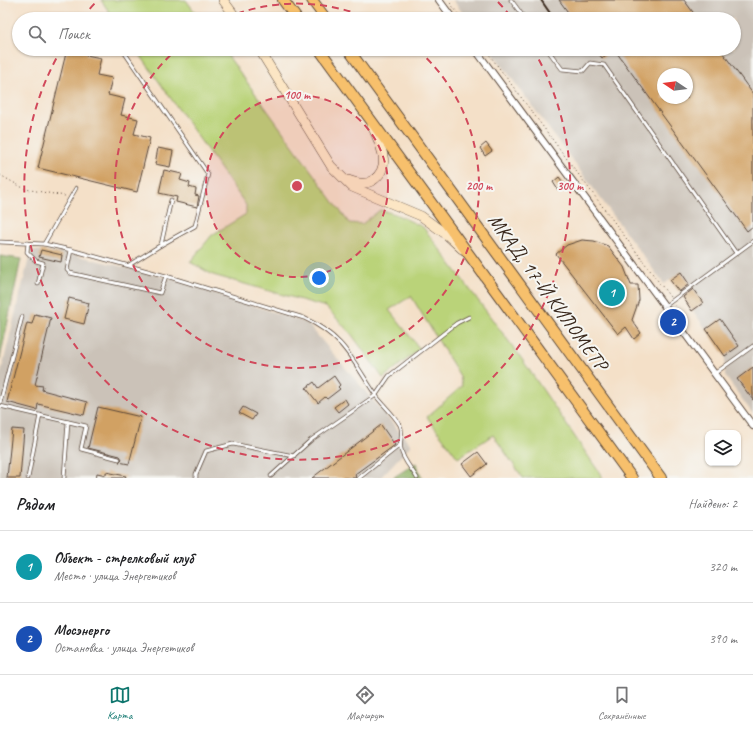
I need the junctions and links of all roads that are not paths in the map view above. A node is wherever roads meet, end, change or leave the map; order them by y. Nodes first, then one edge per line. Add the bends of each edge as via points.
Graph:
1 (223, 0) edge
2 (283, 0) edge
3 (312, 0) edge
4 (439, 0) edge
5 (511, 0) edge
6 (232, 12) edge
7 (292, 12) edge
8 (321, 12) edge
9 (448, 12) edge
10 (520, 12) edge
11 (127, 56) edge
12 (262, 56) edge
13 (324, 56) edge
14 (353, 56) edge
15 (480, 56) edge
16 (552, 56) edge
17 (369, 118) junction
18 (340, 175) junction
19 (76, 188) dead end
20 (171, 200) dead end
21 (753, 240) edge
22 (0, 242) edge
23 (28, 243) junction
24 (44, 244) junction
25 (161, 245) junction
26 (71, 250) junction
27 (736, 254) junction
28 (473, 260) junction
29 (129, 265) junction
30 (166, 276) junction
31 (38, 284) dead end
32 (665, 306) junction
33 (22, 317) dead end
34 (469, 317) dead end
35 (753, 346) edge
36 (714, 374) junction
37 (376, 395) junction
38 (0, 404) edge
39 (40, 415) junction
40 (68, 422) junction
41 (753, 426) edge
42 (400, 445) junction
43 (294, 456) junction
44 (119, 458) dead end
45 (271, 476) dead end
46 (28, 478) edge
47 (64, 478) edge
48 (196, 478) edge
49 (359, 478) edge
50 (417, 478) edge
51 (632, 478) edge
52 (661, 478) edge

1 - 6 main road
2 - 7 highway
3 - 8 highway
4 - 9 street
5 - 10 lane
11 - 25 lane via 208,174 195,226
12 - 18 main road via 331,166
13 - 17 highway, МКАД, 17-Й КИЛОМЕТР
14 - 52 highway, МКАД, 17-Й КИЛОМЕТР
15 - 32 street
16 - 27 lane via 562,69 583,71 590,63 604,65
17 - 18 main road via 383,153 384,165 381,172 370,182 364,183 357,183
17 - 28 highway, МКАД, 17-Й КИЛОМЕТР
18 - 28 main road via 352,187 421,216 447,235
19 - 24 lane
20 - 25 lane
21 - 27 lane
22 - 23 lane
23 - 24 lane
23 - 31 lane via 27,252 36,261 44,263
24 - 26 lane
25 - 29 lane
26 - 29 lane
26 - 30 lane via 67,270 70,273 160,293
27 - 32 lane
28 - 51 highway, МКАД, 17-Й КИЛОМЕТР
29 - 30 lane
30 - 37 lane via 304,318 322,326 336,337 349,353
32 - 36 street
33 - 38 lane
34 - 37 lane via 456,323 389,376
35 - 36 lane
36 - 41 street
37 - 42 lane via 400,425
37 - 43 lane via 311,440
38 - 39 lane
39 - 40 lane
39 - 46 lane
40 - 44 lane via 86,426 81,449
40 - 47 lane
42 - 49 lane
42 - 50 lane via 404,458
43 - 45 lane
43 - 48 lane via 233,444 206,451

